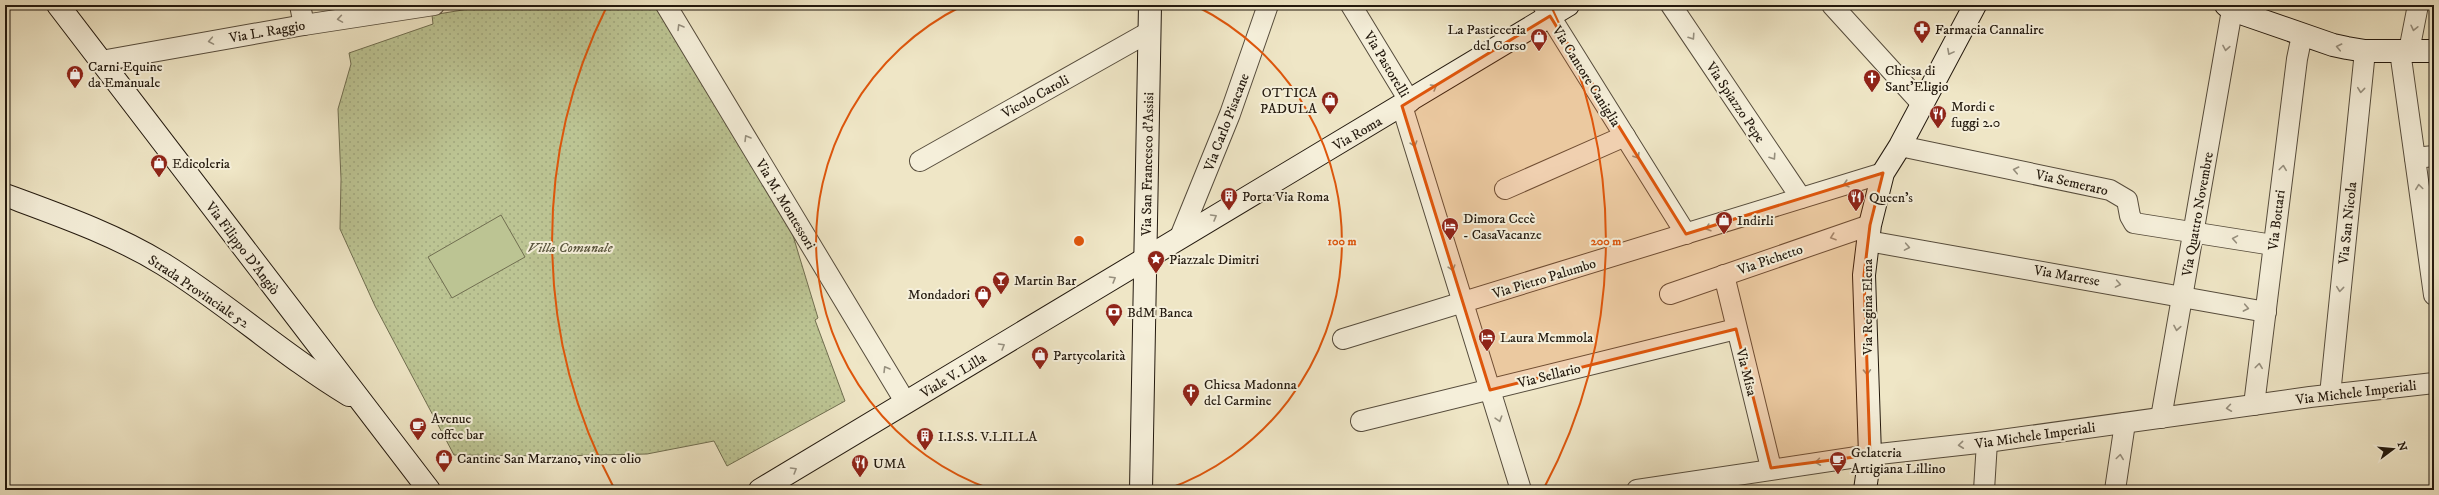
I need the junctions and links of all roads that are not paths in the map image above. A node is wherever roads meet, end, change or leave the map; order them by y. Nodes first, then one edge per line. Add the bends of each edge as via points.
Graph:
1 (58, 5) edge
2 (300, 5) edge
3 (434, 5) edge
4 (666, 5) edge
5 (1150, 5) edge
6 (1268, 5) edge
7 (1351, 5) edge
8 (1568, 5) edge
9 (1670, 5) edge
10 (1832, 5) edge
11 (1975, 5) edge
12 (2418, 5) edge
13 (2229, 8) edge
14 (1546, 11) edge
15 (304, 25) junction
16 (1149, 32) junction
17 (2302, 35) junction
18 (2365, 51) junction
19 (2405, 51) junction
20 (2434, 51) edge
21 (100, 61) junction
22 (1406, 104) junction
23 (1922, 104) junction
24 (1625, 136) junction
25 (1900, 146) junction
26 (2425, 157) edge
27 (920, 161) dead end
28 (1883, 173) junction
29 (1505, 189) dead end
30 (5, 195) edge
31 (1801, 198) junction
32 (2428, 207) edge
33 (2194, 232) junction
34 (1869, 233) junction
35 (1686, 234) junction
36 (1180, 237) junction
37 (2273, 246) junction
38 (1145, 260) junction
39 (1724, 275) junction
40 (1670, 294) dead end
41 (2183, 295) junction
42 (2434, 295) edge
43 (1463, 303) junction
44 (2266, 312) junction
45 (1736, 329) junction
46 (1343, 339) dead end
47 (2434, 383) edge
48 (1490, 390) junction
49 (2330, 395) junction
50 (358, 400) junction
51 (906, 403) junction
52 (2254, 405) junction
53 (2161, 418) junction
54 (1361, 420) dead end
55 (2125, 423) junction
56 (1987, 442) junction
57 (1870, 455) junction
58 (1771, 468) junction
59 (1689, 487) edge
60 (428, 490) edge
61 (760, 490) edge
62 (1141, 490) edge
63 (1521, 490) edge
64 (1637, 490) edge
65 (1865, 490) edge
66 (1984, 490) edge
67 (2115, 490) edge

1 - 21 street, Via Filippo D'Angiò
2 - 15 street
3 -> 15 street, Via L. Raggio
51 -> 4 street, Via M. Montessori
5 - 16 street, Via San Francesco d'Assisi
6 - 36 street, Via Carlo Pisacane via 1230,114
7 - 22 street, Via Pastorelli
8 - 14 street, Via Roma
9 -> 31 street, Via Spiazzo Pepe
10 - 23 street
11 -> 23 street, Via Regina Elena
12 -> 19 street
13 - 17 street
13 -> 33 street, Via Quattro Novembre
22 -> 14 street, Via Roma
14 - 24 street, Via Cantore Caniglia
15 -> 21 street, Via L. Raggio
16 - 27 street, Vicolo Caroli
16 - 38 street, Via San Francesco d'Assisi
18 -> 17 street via 2332,45
37 -> 17 street, Via Bottari
18 - 19 street
18 -> 49 street, Via San Nicola
19 - 20 street
19 - 26 street
21 - 50 street, Via Filippo D'Angiò
36 -> 22 street, Via Roma
22 -> 43 street, Via Pastorelli
23 - 25 street, Via Regina Elena
24 - 29 street, Via Cantore Caniglia
24 -> 35 street, Via Cantore Caniglia
25 - 28 street, Via Regina Elena
33 -> 25 street, Via Semeraro via 2134,223 2127,200 2110,190
32 -> 26 street
28 -> 31 street, Via Pietro Palumbo
28 - 34 street, Via Regina Elena
30 - 50 street, Strada Provinciale 52 via 91,226 163,264 254,327 312,373
31 -> 35 street, Via Pietro Palumbo
32 - 42 street
37 -> 33 street, Via Semeraro
33 - 41 street, Via Quattro Novembre
34 -> 39 street, Via Pichetto
34 -> 41 street, Via Marrese
34 -> 57 street, Via Regina Elena via 1864,275
35 - 43 street, Via Pietro Palumbo
36 - 38 street, Via Roma
37 - 44 street, Via Bottari
51 -> 38 street, Viale V. Lilla
38 - 62 street, Via San Francesco d'Assisi
39 - 40 street, Via Pichetto
39 - 45 street, Via Misa
41 -> 44 street, Via Marrese
41 -> 53 street, Via Quattro Novembre
43 - 46 street, Via Pietro Palumbo
43 - 48 street, Via Pastorelli
52 -> 44 street, Via Bottari
45 - 48 street, Via Sellario
45 - 58 street, Via Misa
47 - 49 street, Via Michele Imperiali
48 - 54 street, Via Sellario
48 -> 63 street, Via Pastorelli
49 - 52 street, Via Michele Imperiali
50 - 60 street, Via Filippo D'Angiò
61 -> 51 street, Viale V. Lilla
52 -> 53 street, Via Michele Imperiali
53 - 55 street, Via Michele Imperiali
55 - 56 street, Via Michele Imperiali
67 -> 55 street
56 -> 57 street, Via Michele Imperiali
56 - 66 street
57 -> 58 street, Via Michele Imperiali
57 - 65 street, Via Regina Elena
58 - 59 street, Via Michele Imperiali
59 - 64 street, Via Michele Imperiali

